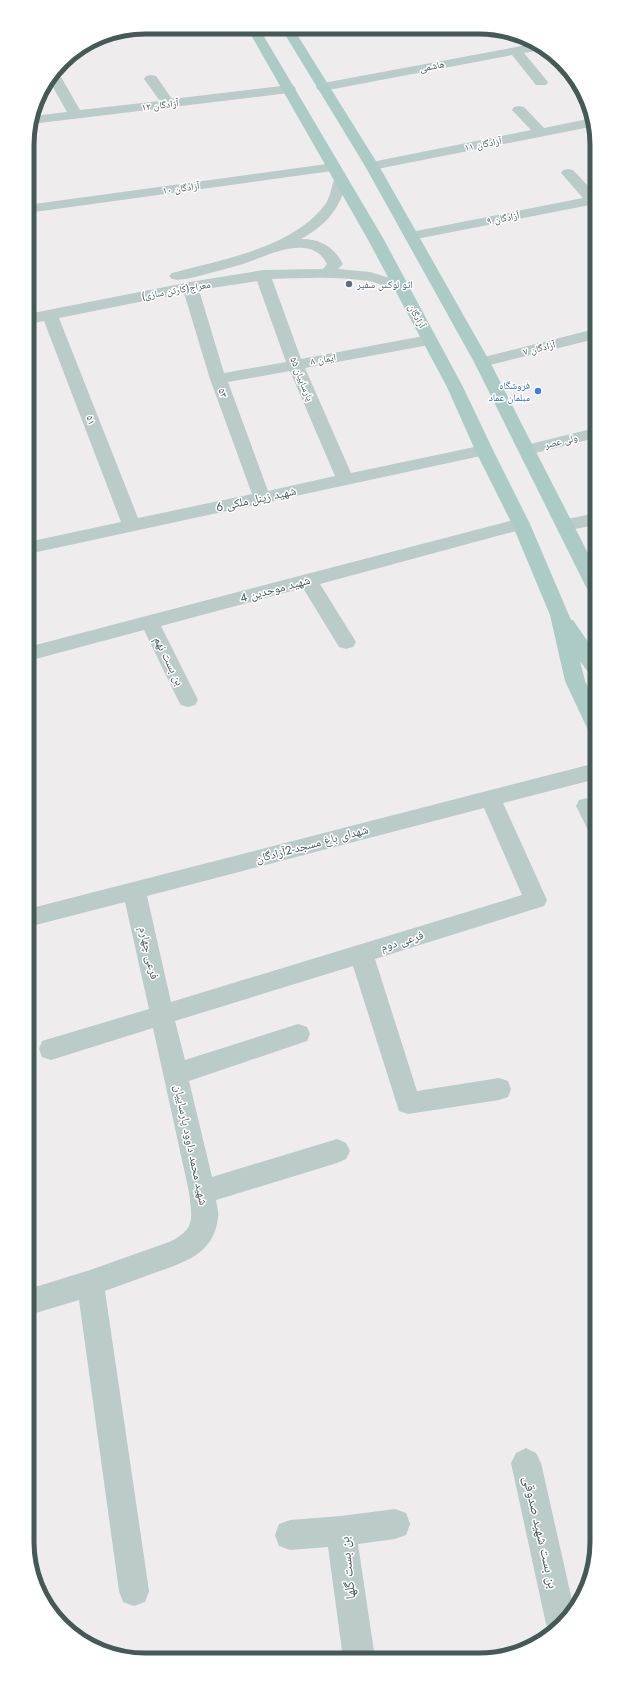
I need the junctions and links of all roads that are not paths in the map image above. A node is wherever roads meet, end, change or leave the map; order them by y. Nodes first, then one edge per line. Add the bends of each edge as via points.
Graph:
1 (274, 34) edge
2 (276, 34) edge
3 (532, 48) edge
4 (515, 51) junction
5 (56, 80) dead end
6 (151, 80) dead end
7 (541, 82) dead end
8 (323, 87) junction
9 (289, 89) junction
10 (169, 104) junction
11 (519, 110) dead end
12 (76, 115) junction
13 (37, 119) edge
14 (588, 123) edge
15 (541, 133) junction
16 (372, 166) junction
17 (338, 173) junction
18 (568, 173) dead end
19 (590, 196) edge
20 (590, 201) edge
21 (34, 208) edge
22 (411, 236) junction
23 (280, 245) junction
24 (326, 273) junction
25 (263, 275) junction
26 (401, 286) junction
27 (190, 287) junction
28 (34, 306) edge
29 (50, 314) junction
30 (34, 318) edge
31 (590, 335) edge
32 (429, 340) junction
33 (482, 362) junction
34 (295, 364) junction
35 (218, 380) junction
36 (590, 434) edge
37 (484, 450) junction
38 (528, 450) junction
39 (345, 480) junction
40 (262, 498) junction
41 (590, 520) edge
42 (521, 524) junction
43 (565, 525) junction
44 (132, 526) junction
45 (34, 547) edge
46 (590, 576) edge
47 (308, 580) junction
48 (560, 615) junction
49 (150, 622) junction
50 (346, 642) dead end
51 (34, 652) edge
52 (590, 658) edge
53 (188, 700) dead end
54 (590, 714) edge
55 (590, 773) edge
56 (490, 798) junction
57 (134, 890) junction
58 (34, 916) edge
59 (361, 953) junction
60 (163, 1015) junction
61 (298, 1034) dead end
62 (52, 1049) dead end
63 (176, 1074) junction
64 (499, 1089) dead end
65 (337, 1151) dead end
66 (202, 1192) junction
67 (90, 1283) junction
68 (34, 1300) edge
69 (526, 1463) dead end
70 (395, 1524) dead end
71 (341, 1531) junction
72 (290, 1535) dead end
73 (134, 1591) dead end
74 (560, 1617) edge
75 (358, 1653) edge

1 - 9 main road, آزادگان
2 - 8 main road, آزادگان
3 - 4 street, هاشمی
4 - 7 street
4 - 8 street, هاشمی
5 - 12 street
6 - 10 street
8 - 16 main road, آزادگان
9 - 10 street, ۱۲ آزادگان
9 - 17 main road, آزادگان
10 - 12 street, ۱۲ آزادگان
11 - 15 street
12 - 13 street, ۱۲ آزادگان
14 - 15 street, ۱۱ آزادگان
15 - 16 street, ۱۱ آزادگان
16 - 22 main road, آزادگان
17 - 21 street, ۱۰ آزادگان
17 - 23 street via 330,208 315,224
17 - 26 main road, آزادگان
18 - 19 street
20 - 22 street, ۹ آزادگان
22 - 33 main road, آزادگان
23 - 24 street via 310,244 323,248 332,255 335,264
23 - 28 street, معراج(کارتن سازی) via 187,274
24 - 25 street, معراج(کارتن سازی)
24 - 26 street, معراج(کارتن سازی) via 370,277
25 - 27 street, معراج(کارتن سازی)
25 - 34 street, پارساییان ۵۵
26 - 32 main road, آزادگان
27 - 29 street, معراج(کارتن سازی)
27 - 35 street, ۵۳
29 - 30 street, معراج(کارتن سازی)
29 - 44 street, ۵۱
31 - 33 street, ۷ آزادگان
32 - 34 street, ۸ ایمان
32 - 37 main road, آزادگان via 455,387
33 - 38 main road, آزادگان
34 - 35 street, ۸ ایمان
34 - 39 street, پارساییان ۵۵
35 - 40 street, ۵۳
36 - 38 street, ولی عصر
37 - 39 street, 6 شهید زینل ملکی
37 - 42 main road, آزادگان
38 - 43 main road, آزادگان
39 - 40 street, 6 شهید زینل ملکی
40 - 44 street, 6 شهید زینل ملکی
41 - 43 street
42 - 47 street, 4 شهید موحدین
42 - 48 main road, آزادگان
43 - 46 main road, آزادگان
44 - 45 street, 6 شهید زینل ملکی
47 - 49 street, 4 شهید موحدین
47 - 50 street
48 - 52 main road
48 - 54 main road via 574,681
49 - 51 street, 4 شهید موحدین
49 - 53 street, بن بست نهم
55 - 56 street, شهدای‌ باغ مسجد-2آزادگان
56 - 57 street, شهدای‌ باغ مسجد-2آزادگان
56 - 59 street, فرعی دوم via 536,900
57 - 58 street, شهدای‌ باغ مسجد-2آزادگان
57 - 60 street, فرعی چهارم
59 - 60 street, فرعی دوم
59 - 64 street via 408,1103
60 - 62 street, فرعی دوم
60 - 63 street, شهید محمد داوود پارساییان
61 - 63 street
63 - 66 street, شهید محمد داوود پارساییان
65 - 66 street
66 - 67 street, شهید محمد داوود پارساییان via 205,1218 200,1234 189,1246
67 - 68 street, شهید محمد داوود پارساییان
67 - 73 street
69 - 74 street, بن بست شهید صدوقی
70 - 71 street, بن بست گلها
71 - 72 street
71 - 75 street, بن بست گلها

